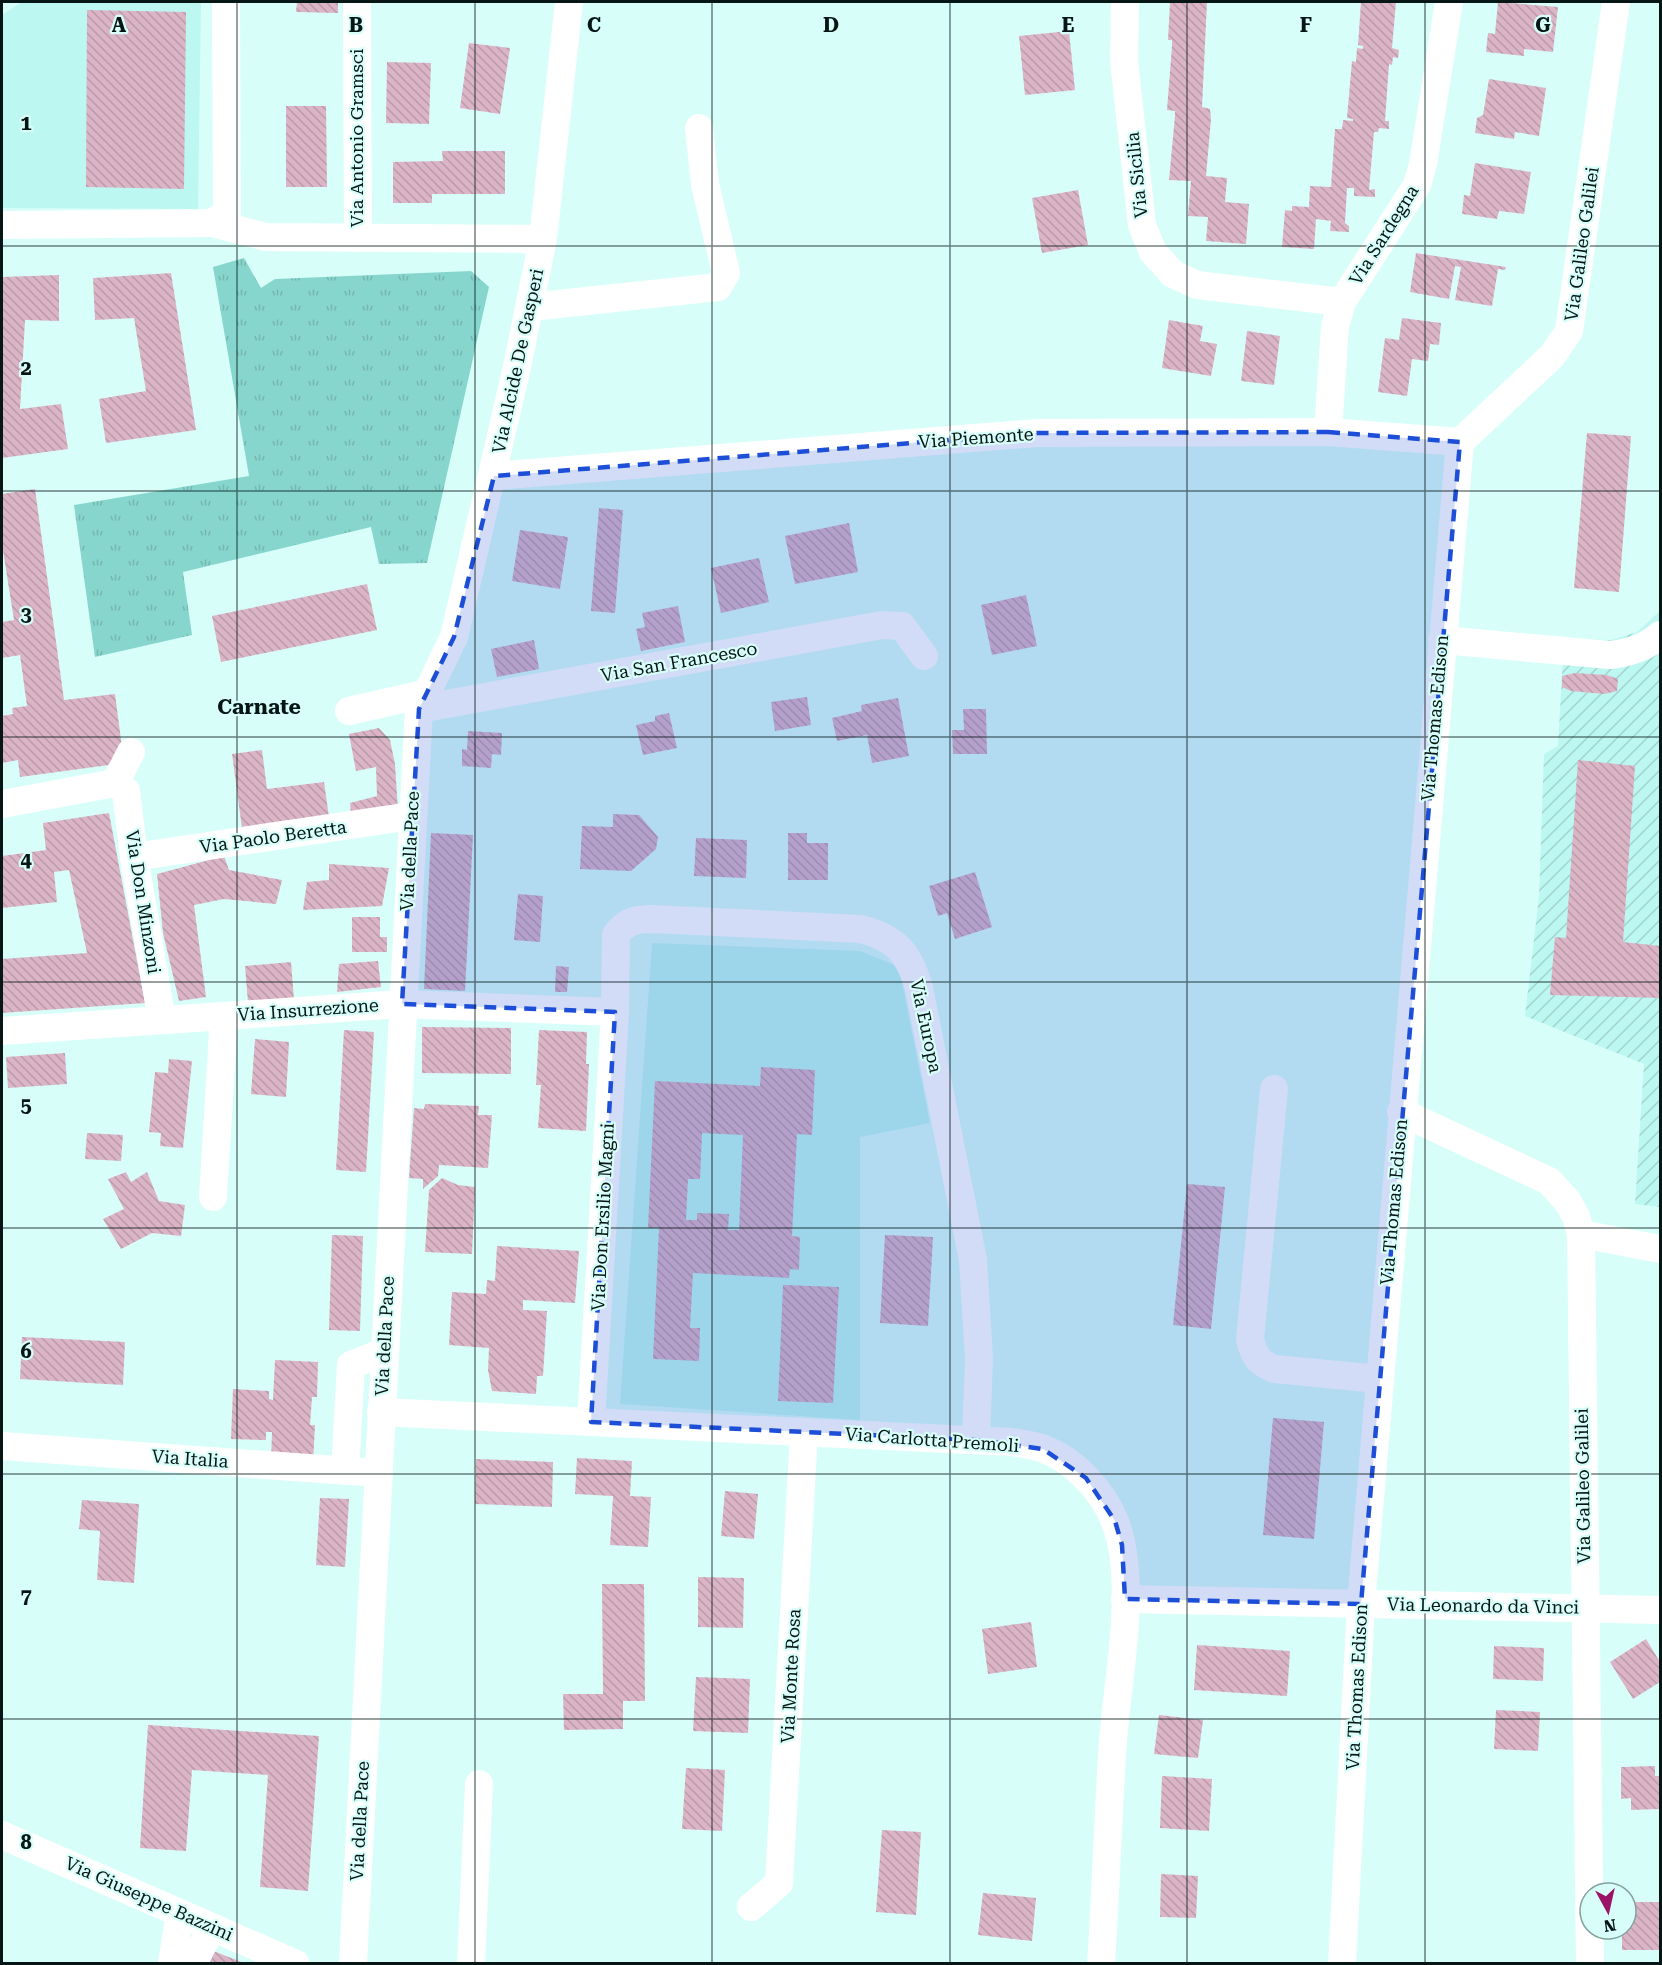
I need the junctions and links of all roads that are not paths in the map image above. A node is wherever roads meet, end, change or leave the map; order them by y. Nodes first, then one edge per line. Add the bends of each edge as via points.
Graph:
1 (226, 2) edge
2 (357, 2) edge
3 (569, 2) edge
4 (1125, 2) edge
5 (1449, 2) edge
6 (1616, 2) edge
7 (699, 128) dead end
8 (212, 223) junction
9 (2, 225) edge
10 (358, 238) junction
11 (543, 239) junction
12 (1342, 302) junction
13 (530, 307) junction
14 (1328, 432) junction
15 (1460, 442) junction
16 (494, 476) junction
17 (1660, 635) edge
18 (1442, 640) junction
19 (924, 656) dead end
20 (421, 701) junction
21 (349, 711) dead end
22 (131, 752) dead end
23 (118, 784) junction
24 (2, 804) edge
25 (411, 816) junction
26 (134, 857) junction
27 (402, 1004) junction
28 (615, 1012) junction
29 (224, 1016) junction
30 (162, 1020) junction
31 (2, 1031) edge
32 (1274, 1089) dead end
33 (1401, 1112) junction
34 (213, 1197) dead end
35 (1581, 1234) junction
36 (1660, 1249) edge
37 (384, 1352) junction
38 (1379, 1379) junction
39 (381, 1412) junction
40 (591, 1422) junction
41 (804, 1432) junction
42 (976, 1440) junction
43 (2, 1446) edge
44 (345, 1470) junction
45 (378, 1473) junction
46 (1125, 1599) junction
47 (1361, 1604) junction
48 (1585, 1609) junction
49 (1660, 1610) edge
50 (478, 1784) dead end
51 (2, 1835) edge
52 (751, 1907) dead end
53 (180, 1913) junction
54 (212, 1927) junction
55 (172, 1964) edge
56 (193, 1964) edge
57 (296, 1964) edge
58 (353, 1964) edge
59 (471, 1964) edge
60 (1101, 1964) edge
61 (1342, 1964) edge
62 (1590, 1964) edge

1 - 8 street via 226,213
2 - 10 street, Via Antonio Gramsci
3 - 11 street, Via Alcide De Gasperi
4 - 12 street, Via Sicilia via 1124,61 1142,225 1153,252 1173,274 1197,285
5 - 12 street, Via Sardegna via 1417,185
6 - 15 street, Via Galileo Galilei via 1569,331 1552,356
7 - 13 street via 705,184 726,273 718,288
8 - 9 street, Via Antonio Gramsci
8 - 10 street, Via Antonio Gramsci via 266,237
10 - 11 street, Via Antonio Gramsci
11 - 13 street, Via Alcide De Gasperi
12 - 14 street, Via Sardegna via 1335,326
13 - 16 street, Via Alcide De Gasperi
14 - 15 street, Via Piemonte
14 - 16 street, Via Piemonte via 1038,432
15 - 18 street, Via Thomas Edison
16 - 20 street, Via Alcide De Gasperi via 454,637
17 - 18 street via 1629,653 1610,656
18 - 33 street, Via Thomas Edison
19 - 20 street, Via San Francesco via 902,626 882,625
20 - 21 street
20 - 25 street, Via della Pace
22 - 23 street
23 - 24 street
23 - 26 street, Via Don Minzoni via 126,791
25 - 26 street, Via Paolo Beretta
25 - 27 street, Via della Pace
26 - 30 street, Via Don Minzoni
27 - 28 street, Via Insurrezione
27 - 29 street, Via Insurrezione
27 - 37 street, Via della Pace
28 - 40 street, Via Don Ersilio Magni
28 - 42 street, Via Europa via 616,935 623,925 639,919 861,929 874,932 902,949 919,987 973,1260 979,1358
29 - 30 street, Via Insurrezione
29 - 34 street
30 - 31 street, Via Insurrezione
32 - 38 street via 1250,1339 1254,1356 1262,1365 1275,1369
33 - 35 street, Via Galileo Galilei via 1549,1181 1568,1202
33 - 38 street, Via Thomas Edison
35 - 36 street
35 - 48 street, Via Galileo Galilei
37 - 39 street, Via della Pace
37 - 44 street via 351,1365
38 - 47 street, Via Thomas Edison
39 - 40 street, Via Carlotta Premoli
39 - 45 street, Via della Pace
40 - 41 street, Via Carlotta Premoli
41 - 42 street, Via Carlotta Premoli
41 - 52 street, Via Monte Rosa via 779,1883
42 - 46 street, Via Carlotta Premoli via 1043,1449 1065,1460 1086,1478 1115,1521 1122,1545
43 - 44 street, Via Italia
44 - 45 street, Via Italia
45 - 58 street, Via della Pace
46 - 47 street, Via Leonardo da Vinci
46 - 60 street, Via Carlotta Premoli
47 - 48 street, Via Leonardo da Vinci
47 - 61 street, Via Thomas Edison
48 - 49 street, Via Leonardo da Vinci
48 - 62 street, Via Galileo Galilei
50 - 59 street
51 - 53 street, Via Giuseppe Bazzini
53 - 54 street, Via Giuseppe Bazzini
53 - 55 street
54 - 56 street
54 - 57 street, Via Giuseppe Bazzini

